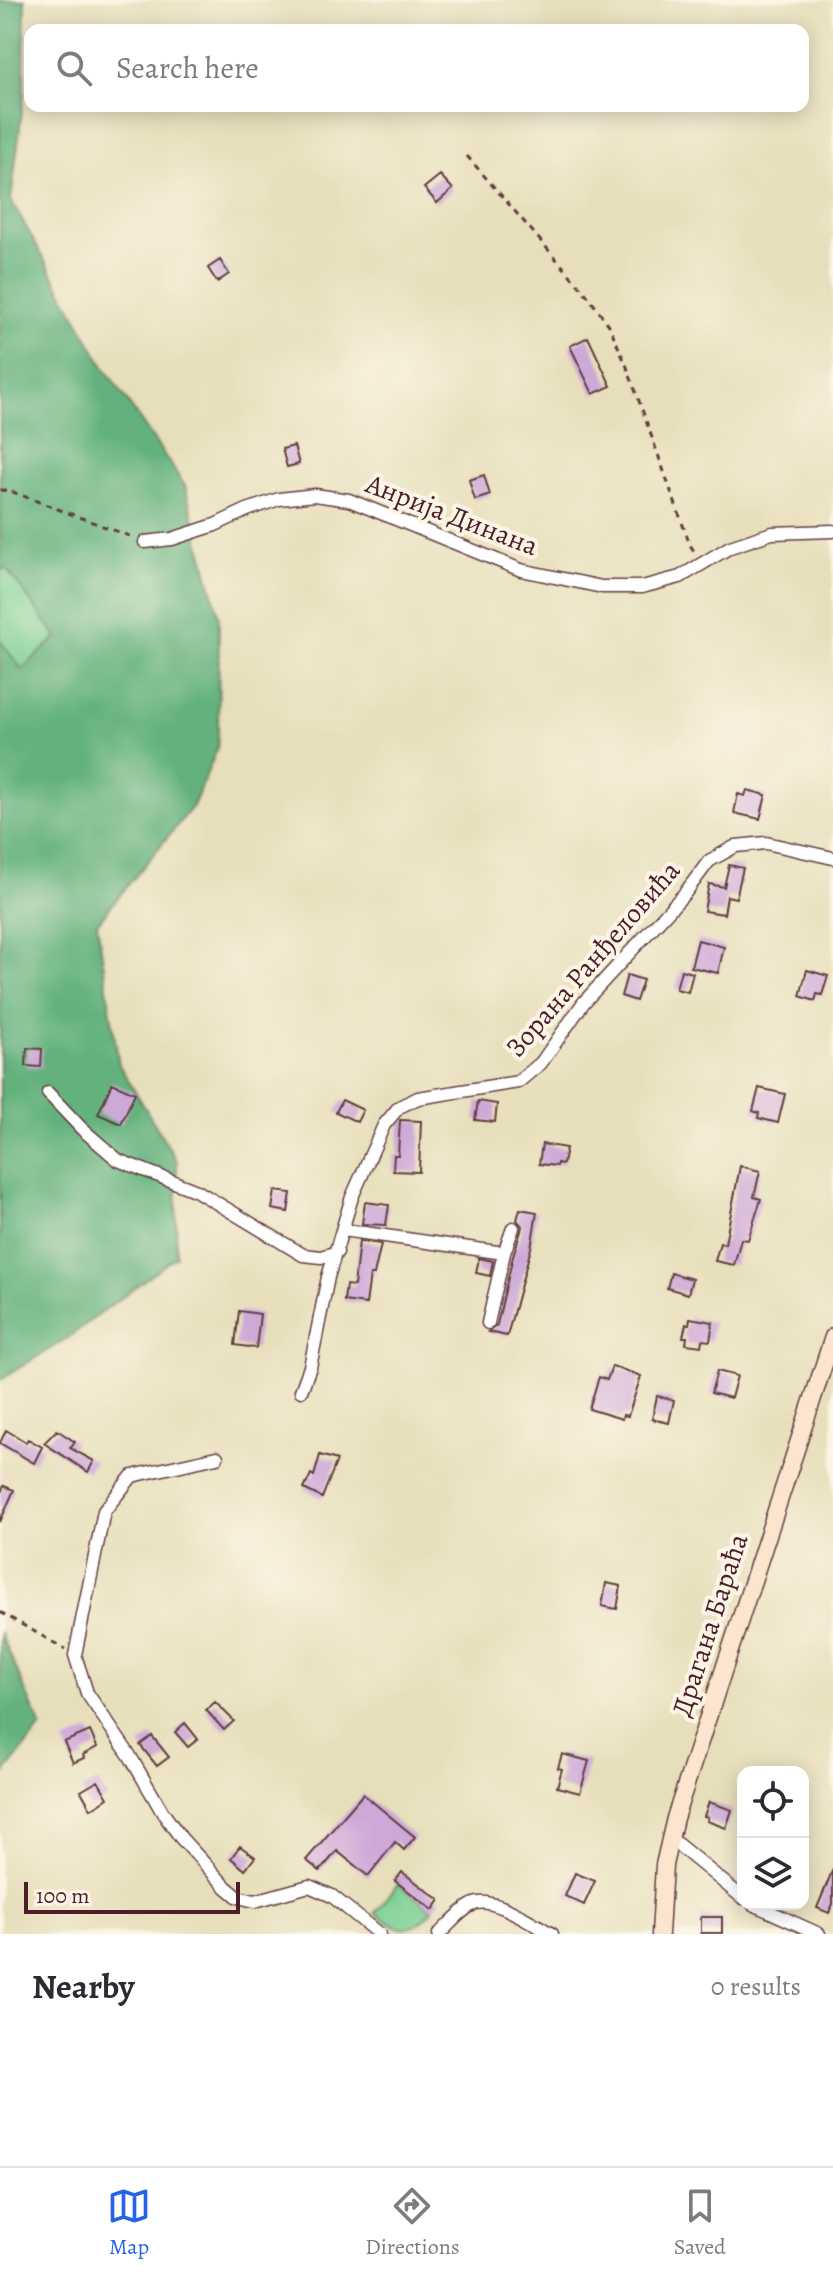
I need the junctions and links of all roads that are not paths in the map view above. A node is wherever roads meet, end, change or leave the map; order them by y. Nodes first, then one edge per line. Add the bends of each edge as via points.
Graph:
1 (833, 531) edge
2 (145, 542) road end
3 (833, 858) edge
4 (48, 1093) dead end
5 (513, 1228) dead end
6 (343, 1230) junction
7 (337, 1252) junction
8 (504, 1253) junction
9 (488, 1323) dead end
10 (833, 1337) edge
11 (301, 1391) dead end
12 (217, 1457) dead end
13 (670, 1838) junction
14 (737, 1893) edge
15 (766, 1910) edge
16 (379, 1934) edge
17 (439, 1934) edge
18 (552, 1934) edge
19 (660, 1934) edge
20 (819, 1934) edge

1 - 2 street, Анрија Динана via 772,533 730,547 680,577 642,587 602,587 521,570 349,500 315,495 279,499 201,530
3 - 6 street, Зорана Ранђеловића via 766,843 736,846 709,861 584,1002 541,1063 518,1082 418,1098 399,1107 384,1125
4 - 7 street via 118,1160 197,1191 303,1255
5 - 8 street
6 - 7 street, Зорана Ранђеловића
6 - 8 street
7 - 11 street, Зорана Ранђеловића
8 - 9 street
10 - 13 street, Драгана Бараћа
12 - 16 street via 132,1476 104,1511 75,1655 87,1693 181,1838 238,1897 255,1901 309,1886 332,1896
13 - 14 street
13 - 19 street, Драгана Бараћа
15 - 20 street
17 - 18 street via 483,1901

